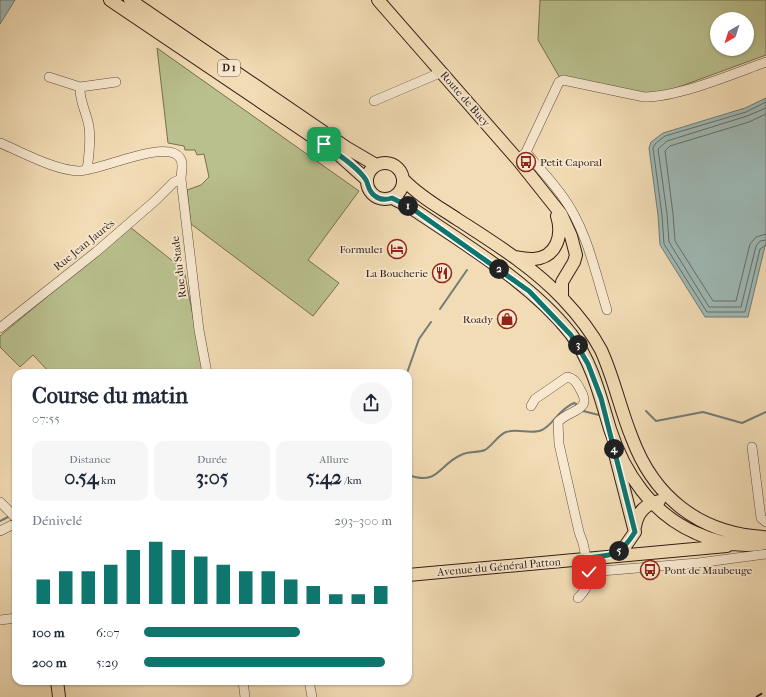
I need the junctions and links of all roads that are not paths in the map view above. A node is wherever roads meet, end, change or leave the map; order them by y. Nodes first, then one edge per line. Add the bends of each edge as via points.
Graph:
1 (110, 0) edge
2 (130, 0) edge
3 (378, 0) edge
4 (766, 62) edge
5 (442, 72) junction
6 (49, 77) dead end
7 (116, 82) dead end
8 (80, 88) junction
9 (374, 101) dead end
10 (0, 142) edge
11 (522, 156) junction
12 (376, 165) junction
13 (87, 170) junction
14 (180, 179) junction
15 (366, 180) junction
16 (404, 180) junction
17 (392, 198) junction
18 (551, 200) junction
19 (516, 258) junction
20 (562, 298) junction
21 (607, 310) dead end
22 (0, 328) edge
23 (206, 369) edge
24 (531, 406) dead end
25 (610, 430) junction
26 (752, 447) dead end
27 (0, 502) edge
28 (652, 502) junction
29 (680, 508) junction
30 (12, 514) edge
31 (766, 522) edge
32 (12, 525) edge
33 (0, 530) edge
34 (635, 530) junction
35 (688, 530) junction
36 (766, 537) edge
37 (766, 543) edge
38 (734, 546) junction
39 (672, 552) junction
40 (657, 554) junction
41 (766, 554) edge
42 (613, 556) junction
43 (586, 558) junction
44 (589, 572) junction
45 (412, 575) edge
46 (578, 598) dead end
47 (12, 618) edge
48 (0, 620) edge
49 (58, 685) edge
50 (244, 685) edge
51 (310, 685) edge
52 (59, 697) edge
53 (245, 697) edge
54 (312, 697) edge

1 - 15 main road, D 1 via 338,154
2 - 12 main road, D 1 via 347,148
3 - 5 main road, Route de Bucy
4 - 11 street via 658,97 644,97 563,80
5 - 9 street
5 - 11 main road, Route de Bucy
6 - 8 street
7 - 8 street
8 - 13 street via 79,94 89,126
10 - 13 street via 63,169
11 - 18 main road, Route de Bucy
11 - 21 street, Route de Bucy via 563,196 578,221
12 - 15 main road
12 - 16 main road via 382,162 394,164 399,168
13 - 14 street, Rue du Stade via 150,153 171,152 180,158 182,163
14 - 22 street, Rue Jean Jaurès via 101,248
14 - 23 street, Rue du Stade
15 - 17 main road via 376,197
16 - 17 main road via 401,191
16 - 19 main road via 423,196
17 - 25 main road via 454,237 545,305 580,349 594,379
18 - 19 main road, Route de Bucy via 559,223 557,246 550,253 535,259
18 - 20 main road, Route de Bucy via 571,236 576,255 562,282
19 - 20 main road
20 - 29 main road via 593,334 608,366 638,452 651,475
24 - 43 street via 535,399 567,377 575,381 585,398 580,408 558,422 584,532
25 - 28 main road via 622,459
25 - 34 main road
26 - 31 street via 761,518
27 - 30 street
28 - 29 main road via 668,501
28 - 34 main road via 639,513
28 - 35 main road via 669,519
29 - 35 main road via 687,518
29 - 36 main road via 704,523 731,533
32 - 33 street
34 - 40 main road via 641,544
34 - 42 main road via 626,545
35 - 38 main road
35 - 39 main road via 683,542
37 - 38 main road, Avenue du Général Patton
38 - 39 main road, Avenue du Général Patton
39 - 40 main road, Avenue du Général Patton
40 - 42 main road, Avenue du Général Patton
41 - 44 street via 698,563
42 - 43 main road, Avenue du Général Patton
43 - 44 street
43 - 45 main road, Avenue du Général Patton
44 - 46 street via 586,590
47 - 48 street
49 - 52 main road
50 - 53 street
51 - 54 street

